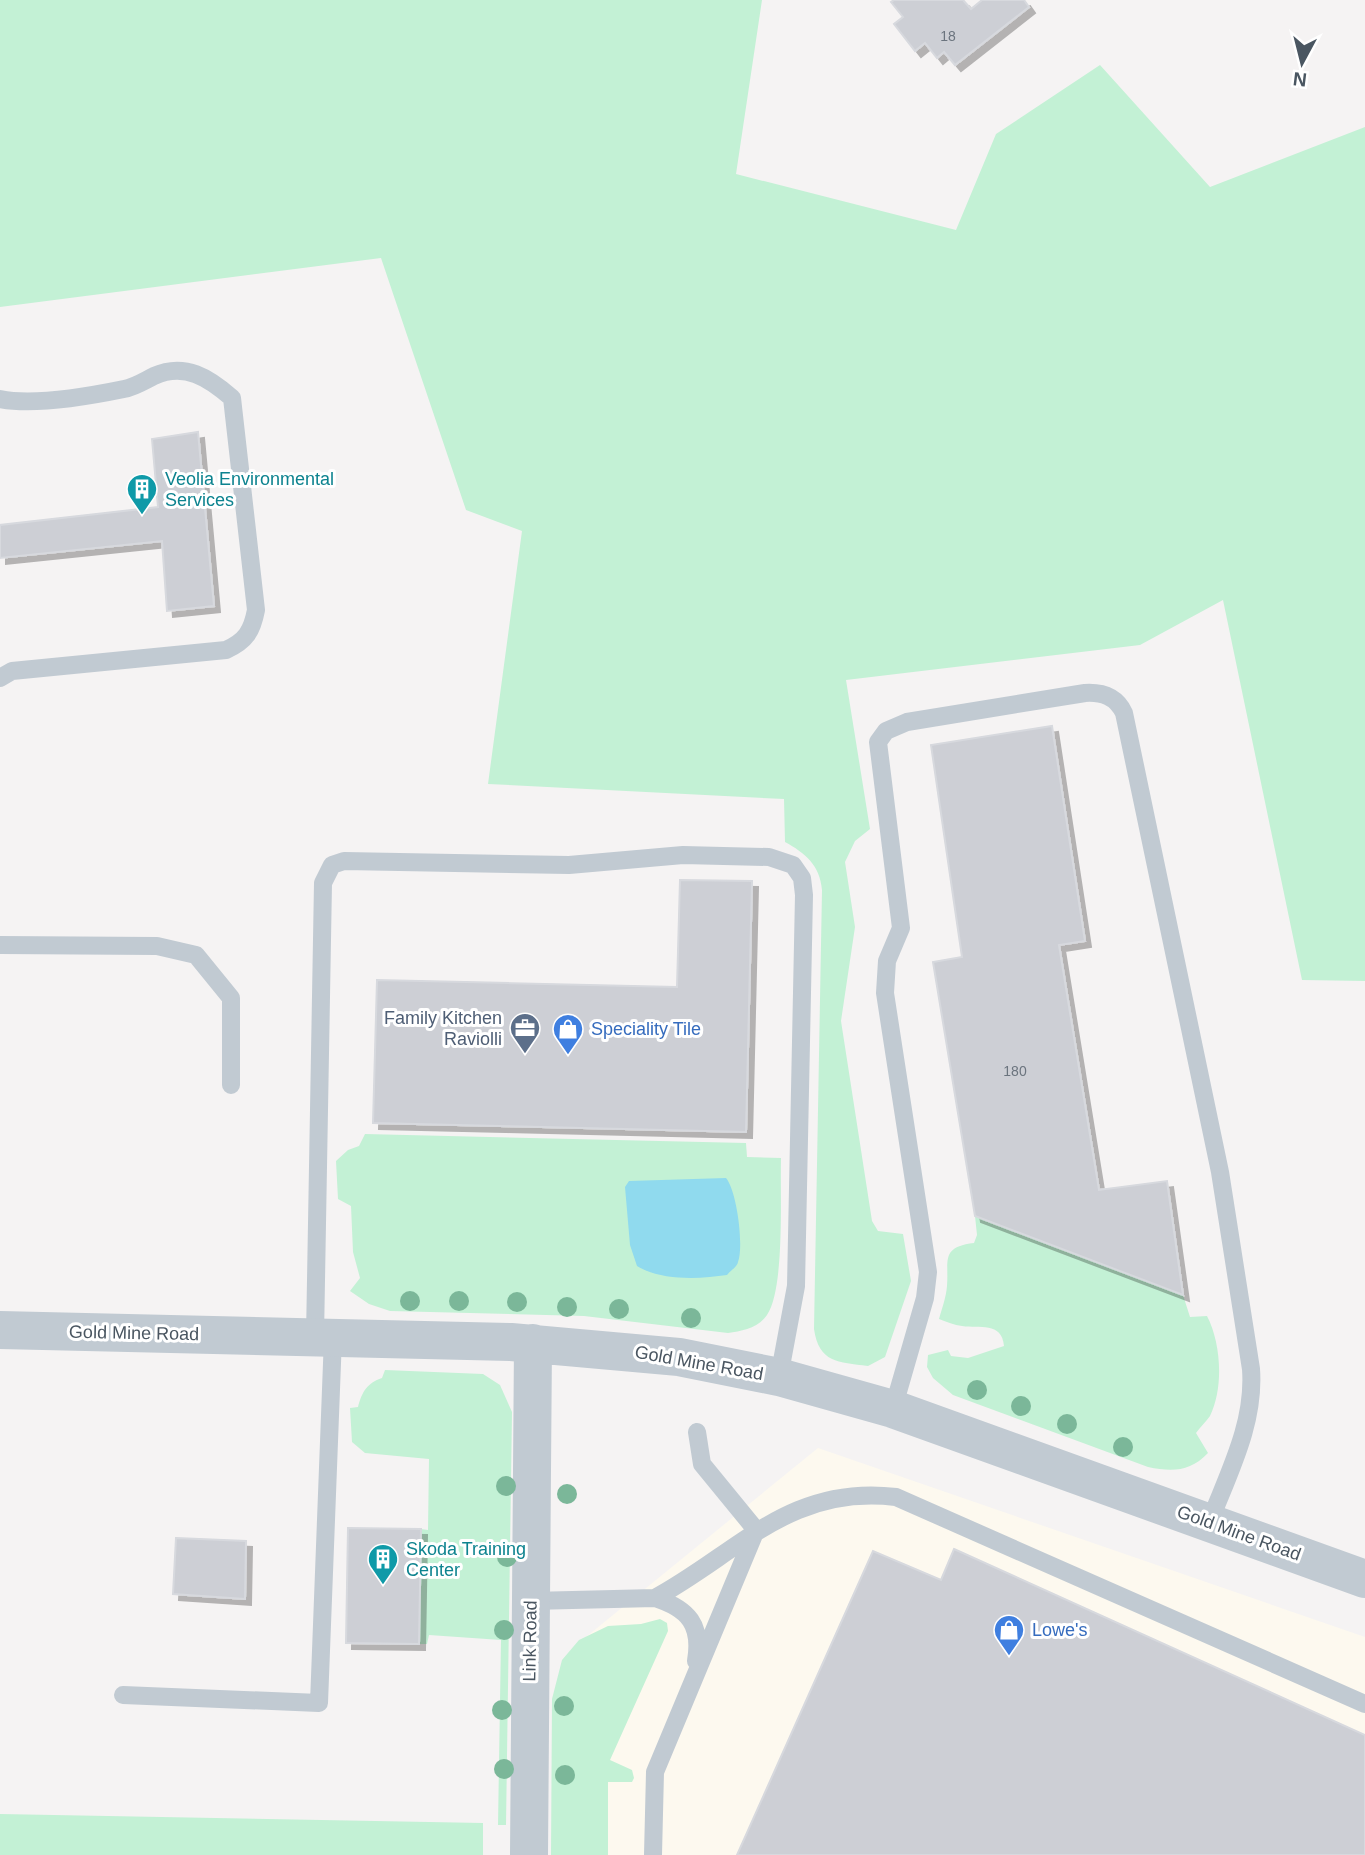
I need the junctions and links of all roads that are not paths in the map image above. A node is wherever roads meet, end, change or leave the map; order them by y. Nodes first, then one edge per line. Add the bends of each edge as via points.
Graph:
1 (0, 399) edge
2 (0, 678) edge
3 (0, 945) edge
4 (231, 1085) dead end
5 (0, 1330) edge
6 (324, 1337) junction
7 (533, 1343) junction
8 (779, 1377) junction
9 (892, 1409) junction
10 (697, 1432) dead end
11 (1210, 1521) junction
12 (756, 1530) junction
13 (1365, 1579) edge
14 (655, 1598) junction
15 (531, 1601) junction
16 (692, 1683) junction
17 (123, 1695) dead end
18 (1365, 1704) edge
19 (529, 1855) edge
20 (653, 1855) edge

1 - 2 lane via 21,401 124,389 168,372 200,374 215,383 232,398 256,610 249,634 226,650 12,671
3 - 4 lane via 157,946 195,955 231,998
5 - 6 street, Gold Mine Road
6 - 7 street, Gold Mine Road
6 - 8 lane via 323,883 332,864 569,865 683,855 769,857 793,865 802,878 804,895 796,1286
6 - 17 lane via 319,1703
7 - 8 street, Gold Mine Road via 679,1357
7 - 15 street, Link Road
8 - 9 street, Gold Mine Road
9 - 11 street, Gold Mine Road
9 - 11 lane via 925,1298 928,1272 884,993 887,961 901,928 878,742 886,731 919,719 1085,693 1104,694 1117,701 1124,713 1220,1172 1251,1369 1248,1422
10 - 12 lane via 702,1464
11 - 13 street, Gold Mine Road
12 - 14 lane
12 - 16 lane
12 - 18 lane via 779,1517 838,1498 873,1495 904,1499
14 - 15 lane
14 - 16 lane via 678,1606 691,1621 698,1644
15 - 19 street, Link Road
16 - 20 lane via 654,1777

